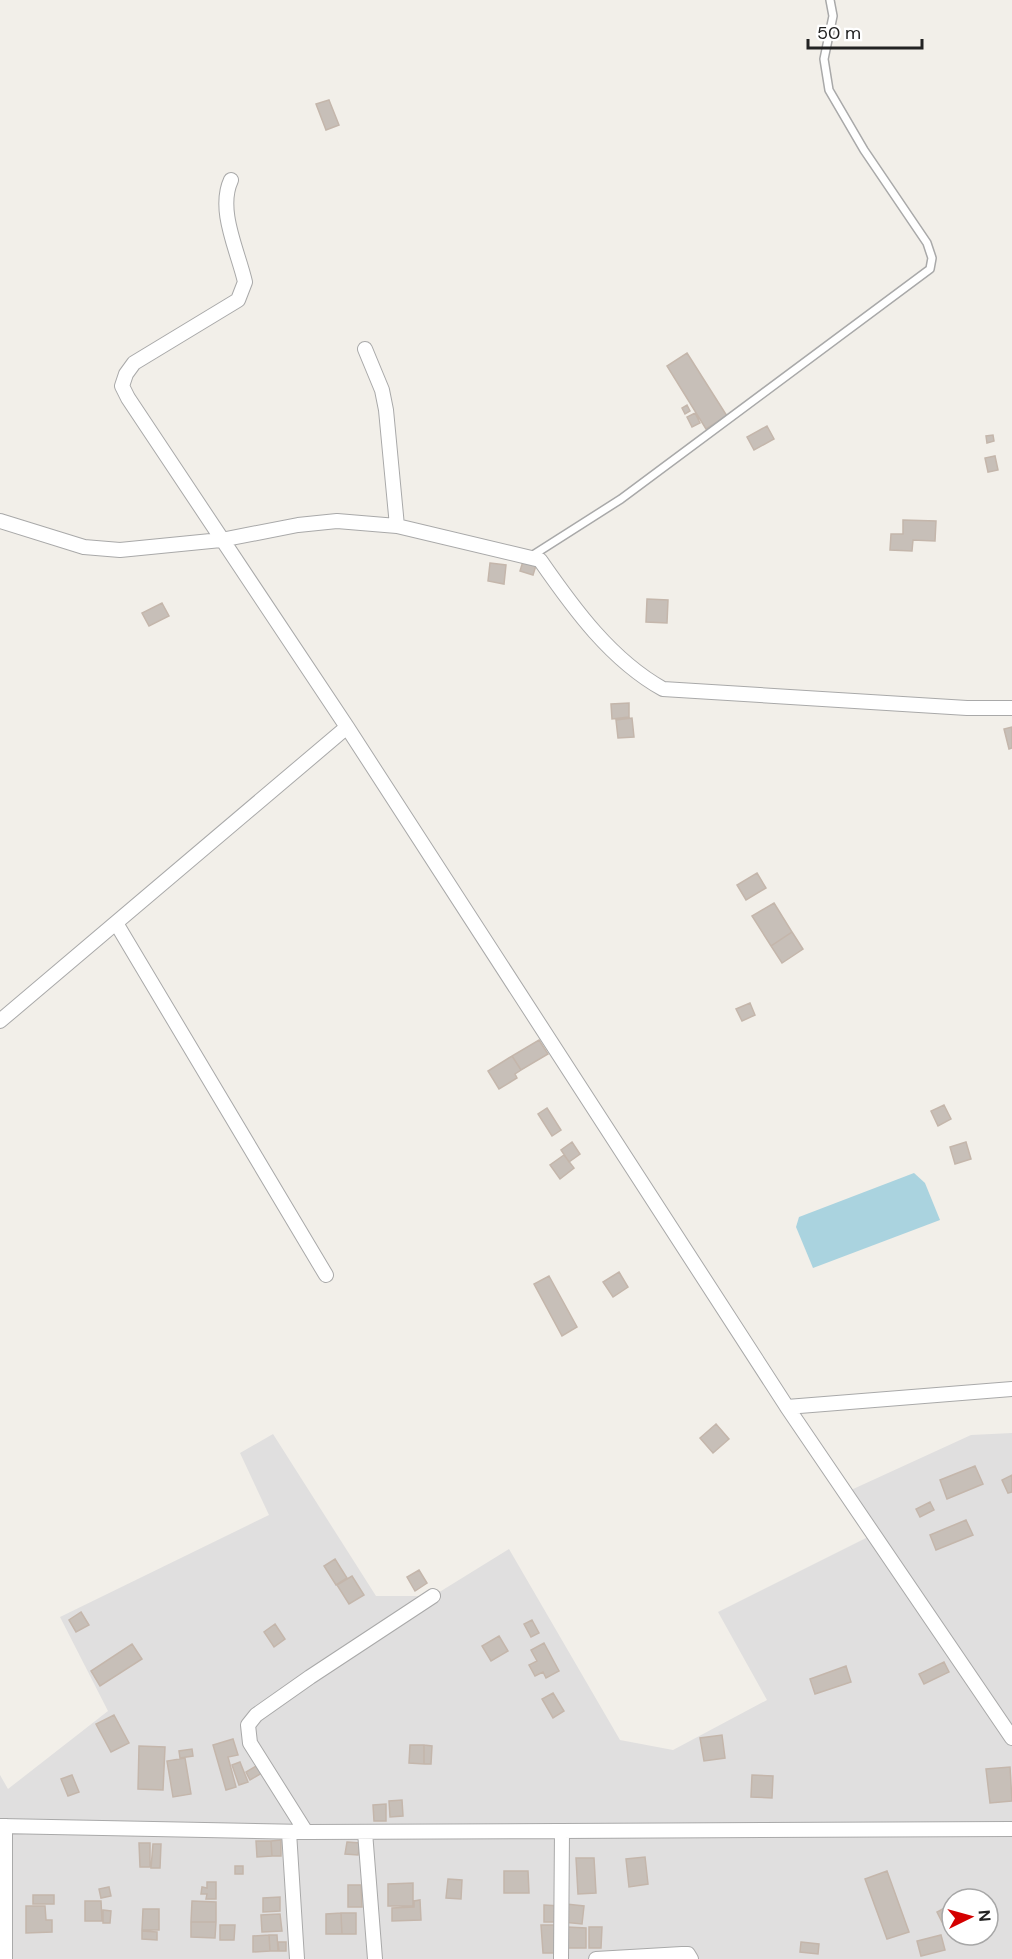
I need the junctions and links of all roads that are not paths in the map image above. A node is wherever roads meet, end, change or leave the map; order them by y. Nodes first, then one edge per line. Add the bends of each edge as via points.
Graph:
1 (830, 0) edge
2 (231, 180) dead end
3 (365, 349) dead end
4 (0, 520) edge
5 (397, 526) junction
6 (224, 546) junction
7 (530, 557) junction
8 (1012, 708) edge
9 (347, 727) junction
10 (116, 923) junction
11 (0, 1021) edge
12 (326, 1275) dead end
13 (1012, 1389) edge
14 (787, 1407) junction
15 (433, 1596) dead end
16 (1012, 1738) edge
17 (2, 1826) edge
18 (1012, 1828) edge
19 (562, 1831) junction
20 (289, 1832) junction
21 (306, 1832) junction
22 (365, 1832) junction
23 (5, 1959) edge
24 (297, 1959) edge
25 (375, 1959) edge
26 (561, 1959) edge
27 (596, 1959) edge
28 (691, 1959) edge

1 - 7 lane via 833,16 824,58 829,90 927,243 932,258 930,269 621,499
2 - 6 street via 225,205 246,282 243,292 238,300 134,363 122,386
3 - 5 street via 386,410
4 - 6 street via 98,550
5 - 6 street via 337,521 298,525
5 - 7 street
6 - 9 street
7 - 8 street via 540,560 578,615 642,677 663,689
9 - 10 street
9 - 14 street
10 - 11 street
10 - 12 street
13 - 14 street
14 - 16 street
15 - 21 street via 310,1677 256,1715 248,1725 250,1743
17 - 20 street
17 - 23 street
18 - 19 street
19 - 22 street
19 - 26 street
20 - 21 street
20 - 24 street
21 - 22 street
22 - 25 street
27 - 28 street via 682,1954

